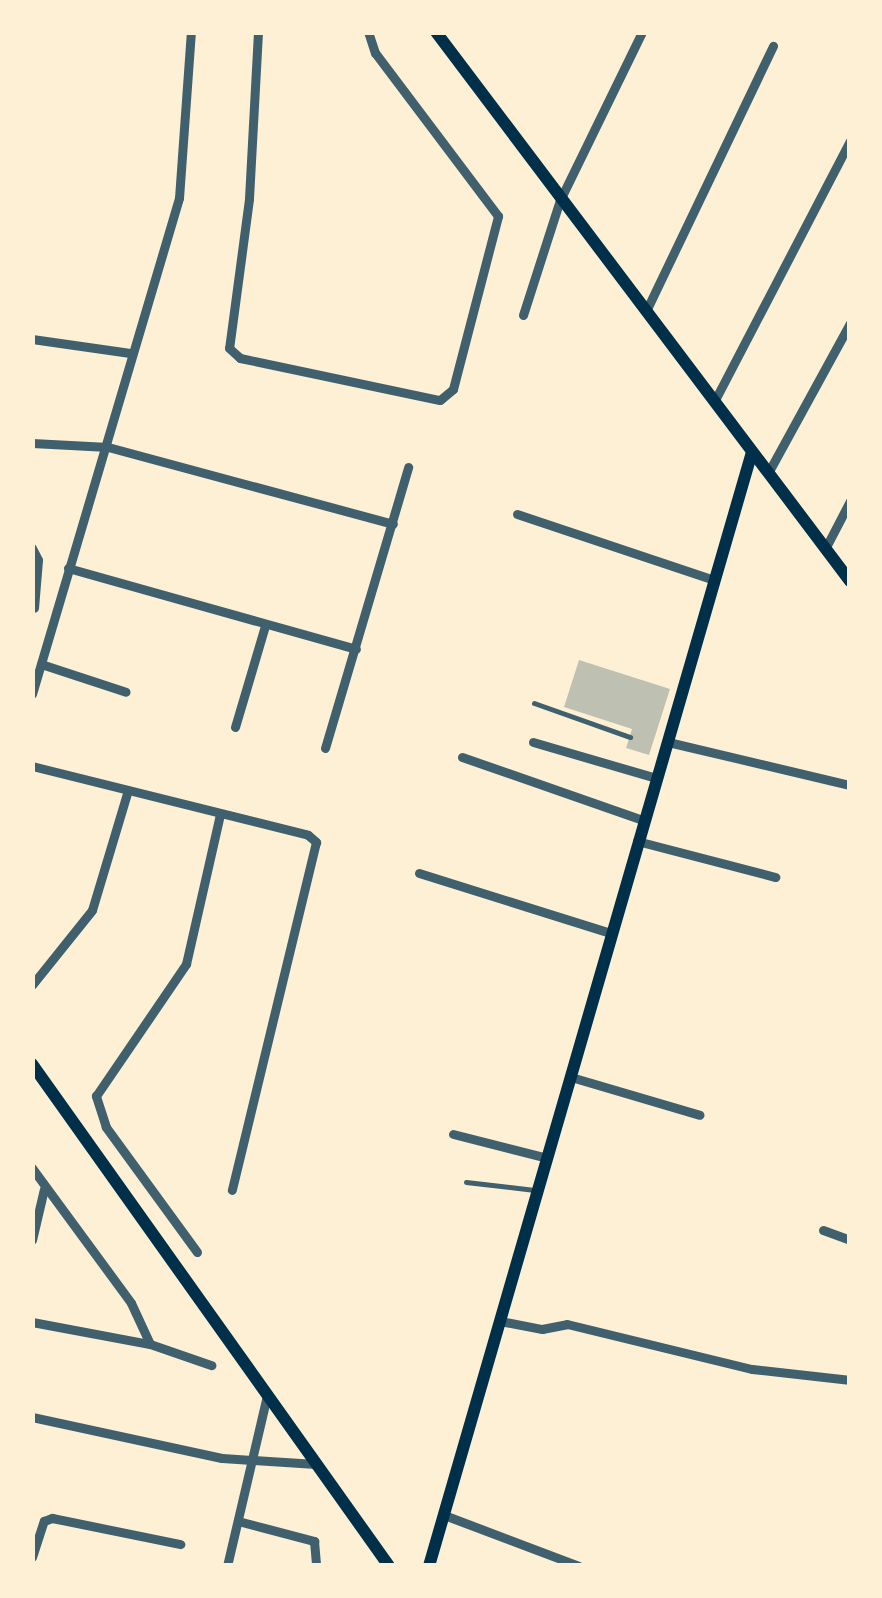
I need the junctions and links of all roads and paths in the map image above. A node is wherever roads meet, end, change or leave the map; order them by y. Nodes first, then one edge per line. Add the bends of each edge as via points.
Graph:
1 (190, 32) edge
2 (258, 32) edge
3 (368, 32) edge
4 (436, 32) edge
5 (642, 32) edge
6 (773, 46) dead end
7 (850, 141) edge
8 (560, 200) junction
9 (646, 312) junction
10 (524, 315) dead end
11 (850, 323) edge
12 (32, 339) edge
13 (130, 353) junction
14 (715, 400) junction
15 (32, 443) edge
16 (108, 447) junction
17 (752, 452) junction
18 (408, 467) dead end
19 (768, 473) junction
20 (850, 501) edge
21 (517, 514) dead end
22 (393, 524) junction
23 (32, 548) edge
24 (825, 549) junction
25 (68, 568) junction
26 (714, 580) junction
27 (850, 582) edge
28 (58, 606) junction
29 (33, 610) edge
30 (265, 626) junction
31 (356, 650) junction
32 (41, 664) junction
33 (126, 692) dead end
34 (32, 694) edge
35 (534, 703) dead end
36 (235, 727) dead end
37 (630, 737) dead end
38 (534, 742) dead end
39 (668, 742) junction
40 (652, 746) dead end
41 (324, 748) dead end
42 (462, 757) dead end
43 (32, 766) edge
44 (656, 778) junction
45 (850, 785) edge
46 (128, 790) junction
47 (220, 814) junction
48 (643, 820) junction
49 (637, 841) junction
50 (420, 872) dead end
51 (775, 877) dead end
52 (611, 934) junction
53 (32, 984) edge
54 (32, 1064) edge
55 (571, 1077) junction
56 (700, 1115) dead end
57 (454, 1134) dead end
58 (547, 1158) junction
59 (32, 1168) edge
60 (466, 1182) dead end
61 (44, 1189) junction
62 (232, 1190) dead end
63 (538, 1190) junction
64 (824, 1230) dead end
65 (32, 1240) edge
66 (850, 1240) edge
67 (197, 1252) dead end
68 (500, 1321) junction
69 (32, 1322) edge
70 (150, 1344) junction
71 (211, 1365) dead end
72 (850, 1380) edge
73 (267, 1395) junction
74 (32, 1416) edge
75 (249, 1458) junction
76 (316, 1464) junction
77 (444, 1515) junction
78 (238, 1521) junction
79 (180, 1544) dead end
80 (32, 1557) edge
81 (227, 1566) edge
82 (316, 1566) edge
83 (389, 1566) edge
84 (430, 1566) edge
85 (579, 1566) edge

1 - 13 street via 179,198
2 - 3 street via 249,199 229,348 240,358 446,398 498,216 375,53
4 - 8 main road
5 - 8 street
6 - 9 street
7 - 14 street
8 - 9 main road
8 - 10 street
9 - 14 main road
11 - 19 street
12 - 13 street
13 - 16 street
14 - 17 main road
15 - 16 street
16 - 22 street
16 - 25 street
17 - 19 main road
17 - 26 main road
18 - 22 street
19 - 24 main road
20 - 24 street
21 - 26 street
22 - 31 street
23 - 29 street via 38,560
24 - 27 main road
25 - 28 street
25 - 30 street
26 - 39 main road
28 - 29 street
28 - 32 street
30 - 31 street
30 - 36 street
31 - 41 street
32 - 33 street
32 - 34 street
35 - 37 lane
38 - 44 street
39 - 40 lane
39 - 44 main road
39 - 45 street
42 - 48 street
43 - 46 street
44 - 48 main road
46 - 47 street
46 - 53 street via 92,910
47 - 62 street via 308,834 318,856
47 - 67 street via 186,964 96,1096 106,1127
48 - 49 main road
49 - 51 street
49 - 52 main road
50 - 52 street
52 - 55 main road
54 - 73 main road
55 - 56 street
55 - 58 main road
57 - 58 street
58 - 63 main road
59 - 61 street
60 - 63 lane
61 - 65 street
61 - 70 street via 131,1303
63 - 68 main road
64 - 66 street
68 - 72 street via 542,1328 567,1324 752,1369
68 - 77 main road
69 - 70 street
70 - 71 street
73 - 75 street
73 - 76 main road
74 - 75 street
75 - 76 street
75 - 78 street
76 - 83 main road
77 - 84 main road
77 - 85 street
78 - 81 street
78 - 82 street via 314,1541
79 - 80 street via 52,1518 44,1520

